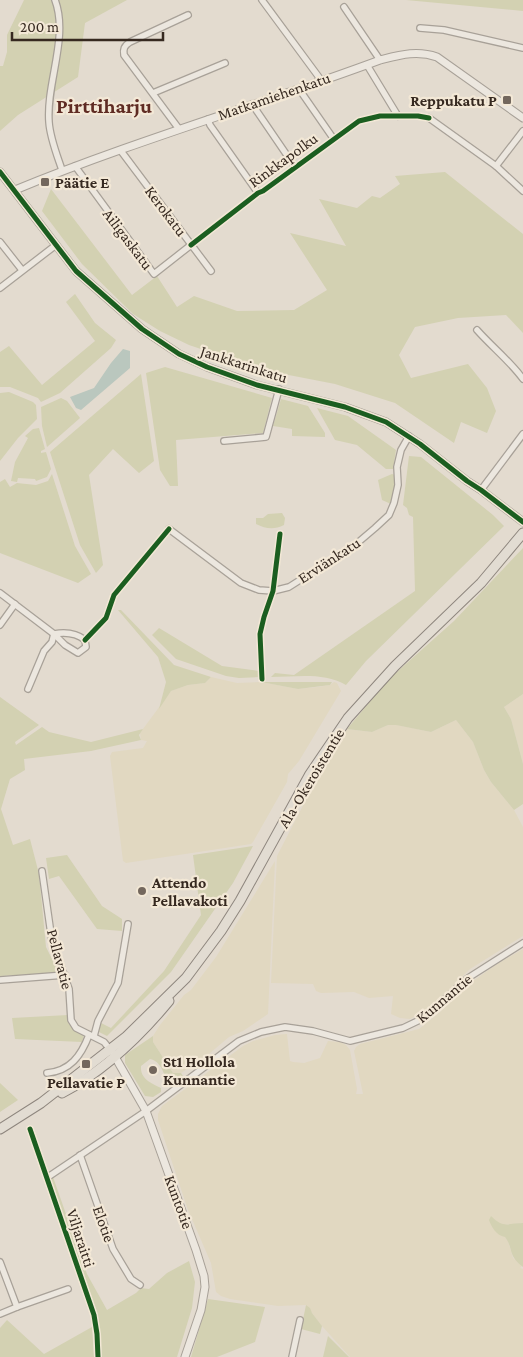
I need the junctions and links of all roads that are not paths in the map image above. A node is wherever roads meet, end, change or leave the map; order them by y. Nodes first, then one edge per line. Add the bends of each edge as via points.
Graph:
1 (55, 0) edge
2 (262, 0) edge
3 (344, 7) dead end
4 (188, 15) dead end
5 (420, 28) dead end
6 (523, 48) edge
7 (380, 60) junction
8 (225, 63) dead end
9 (367, 65) junction
10 (321, 80) junction
11 (299, 89) junction
12 (153, 93) junction
13 (252, 104) junction
14 (398, 116) dead end
15 (429, 118) dead end
16 (523, 118) edge
17 (208, 119) junction
18 (179, 129) junction
19 (523, 131) edge
20 (333, 138) dead end
21 (121, 151) junction
22 (75, 166) junction
23 (496, 166) junction
24 (295, 167) dead end
25 (62, 170) junction
26 (0, 172) edge
27 (15, 190) junction
28 (523, 191) edge
29 (258, 193) dead end
30 (0, 242) edge
31 (56, 244) junction
32 (191, 245) junction
33 (22, 270) junction
34 (211, 271) dead end
35 (0, 288) edge
36 (477, 330) dead end
37 (523, 379) edge
38 (279, 389) junction
39 (523, 434) edge
40 (409, 436) junction
41 (224, 440) dead end
42 (481, 490) junction
43 (523, 522) edge
44 (169, 529) dead end
45 (523, 534) edge
46 (0, 593) edge
47 (15, 604) junction
48 (0, 625) edge
49 (54, 634) junction
50 (28, 689) dead end
51 (42, 871) dead end
52 (128, 924) dead end
53 (523, 942) edge
54 (65, 975) junction
55 (0, 980) edge
56 (91, 1035) junction
57 (112, 1052) junction
58 (47, 1073) dead end
59 (146, 1111) junction
60 (0, 1130) edge
61 (80, 1155) junction
62 (48, 1177) dead end
63 (0, 1262) edge
64 (140, 1285) dead end
65 (68, 1289) dead end
66 (17, 1307) junction
67 (0, 1314) edge
68 (300, 1320) dead end
69 (185, 1357) edge
70 (292, 1357) edge

1 - 25 street via 60,21 49,122
2 - 10 street
3 - 7 street
4 - 12 street via 130,42 124,48 124,55
5 - 6 street via 444,30
7 - 9 street, Matkamiehenkatu
7 - 16 street, Matkamiehenkatu via 413,52 437,57
8 - 12 street
9 - 10 street, Matkamiehenkatu
9 - 14 street
10 - 11 street, Matkamiehenkatu
11 - 13 street, Matkamiehenkatu
11 - 20 street
12 - 18 street
13 - 17 street, Matkamiehenkatu
13 - 24 street
15 - 23 street
17 - 18 street, Matkamiehenkatu
17 - 29 street
18 - 21 street, Matkamiehenkatu
19 - 23 street
21 - 22 street, Matkamiehenkatu
21 - 32 street, Kerokatu
22 - 25 street, Matkamiehenkatu
22 - 32 street, Ailigaskatu via 154,274
23 - 28 street
25 - 27 street, Matkamiehenkatu
26 - 27 street, Jankkarinkatu
27 - 31 street, Jankkarinkatu
30 - 33 street
31 - 33 street
31 - 38 street, Jankkarinkatu via 76,270 142,330 179,354 208,367 257,385
32 - 34 street, Kerokatu
33 - 35 street
36 - 37 street
38 - 40 street, Jankkarinkatu via 345,407 386,422
38 - 41 street via 266,436
39 - 42 street
40 - 42 street, Jankkarinkatu
40 - 44 street, Erviänkatu via 401,450 398,485 388,515 355,545 289,586 273,591 241,583
42 - 43 street, Jankkarinkatu
45 - 57 main road, Ala-Okeroistentie via 481,583 364,698 323,752 221,931 156,1017
46 - 47 street
47 - 48 street
47 - 49 street
49 - 49 street via 78,653 86,647 80,636
49 - 50 street
51 - 54 street, Pellavatie via 52,941
52 - 56 street via 118,983
53 - 59 street, Kunnantie via 468,978 435,1010 414,1024 350,1041 297,1028 261,1032 229,1046
54 - 55 street
54 - 56 street, Pellavatie via 71,1020 76,1028
56 - 57 street, Pellavatie via 104,1042
56 - 58 street via 75,1062
57 - 59 street, Kuntotie
57 - 60 main road, Ala-Okeroistentie via 81,1081
59 - 61 street, Kunnantie
59 - 69 street, Kuntotie via 204,1276 201,1310
61 - 62 street, Kunnantie
61 - 64 street, Elotie via 113,1249 131,1279
63 - 66 street
65 - 66 street
66 - 67 street
68 - 70 street

